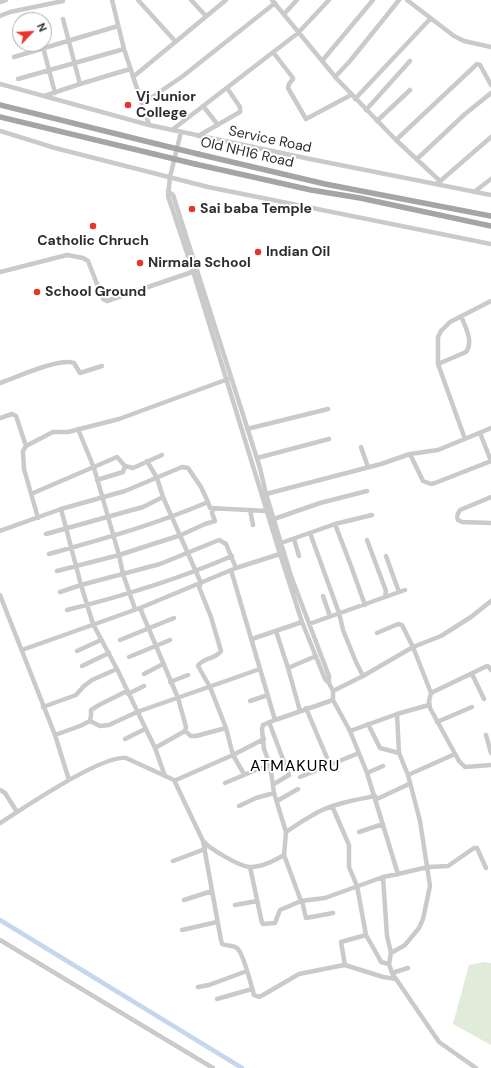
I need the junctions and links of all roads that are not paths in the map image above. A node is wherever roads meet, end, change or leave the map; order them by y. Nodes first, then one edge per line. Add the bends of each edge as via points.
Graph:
1 (6, 0) edge
2 (112, 0) edge
3 (138, 0) edge
4 (191, 0) edge
5 (226, 0) edge
6 (297, 0) edge
7 (329, 0) edge
8 (372, 0) edge
9 (399, 0) edge
10 (407, 0) edge
11 (63, 1) dead end
12 (0, 2) edge
13 (274, 2) edge
14 (413, 2) edge
15 (284, 14) junction
16 (0, 16) edge
17 (206, 16) junction
18 (63, 19) dead end
19 (430, 19) junction
20 (118, 26) junction
21 (298, 33) junction
22 (68, 40) junction
23 (175, 41) junction
24 (52, 45) edge
25 (491, 47) edge
26 (124, 48) junction
27 (30, 52) edge
28 (44, 52) edge
29 (273, 52) junction
30 (14, 57) dead end
31 (322, 61) junction
32 (410, 61) dead end
33 (74, 62) junction
34 (130, 69) junction
35 (49, 70) junction
36 (133, 77) junction
37 (335, 77) junction
38 (18, 79) dead end
39 (0, 84) edge
40 (80, 84) junction
41 (491, 85) edge
42 (227, 88) junction
43 (410, 90) dead end
44 (55, 93) junction
45 (491, 93) edge
46 (351, 95) junction
47 (44, 96) junction
48 (355, 100) junction
49 (142, 104) junction
50 (0, 105) edge
51 (203, 106) junction
52 (366, 110) junction
53 (0, 117) edge
54 (377, 120) junction
55 (149, 125) junction
56 (218, 125) junction
57 (172, 130) junction
58 (0, 131) edge
59 (181, 132) junction
60 (198, 136) junction
61 (491, 137) edge
62 (396, 140) junction
63 (417, 159) junction
64 (170, 177) junction
65 (491, 179) edge
66 (439, 183) junction
67 (474, 192) junction
68 (491, 195) edge
69 (491, 216) edge
70 (491, 226) edge
71 (490, 243) edge
72 (491, 249) edge
73 (195, 271) junction
74 (0, 272) edge
75 (491, 301) edge
76 (461, 316) junction
77 (438, 364) junction
78 (102, 366) dead end
79 (229, 379) junction
80 (0, 384) edge
81 (328, 409) dead end
82 (0, 418) edge
83 (248, 428) junction
84 (491, 428) edge
85 (78, 429) junction
86 (480, 433) junction
87 (329, 439) dead end
88 (465, 439) junction
89 (26, 446) junction
90 (361, 448) dead end
91 (410, 454) junction
92 (162, 455) dead end
93 (256, 458) junction
94 (147, 461) junction
95 (491, 461) edge
96 (125, 466) junction
97 (368, 467) junction
98 (94, 468) junction
99 (157, 478) junction
100 (97, 480) junction
101 (367, 490) dead end
102 (31, 494) junction
103 (266, 494) junction
104 (103, 497) junction
105 (163, 497) junction
106 (491, 497) edge
107 (208, 502) junction
108 (213, 508) junction
109 (61, 509) junction
110 (250, 510) junction
111 (267, 511) junction
112 (372, 515) dead end
113 (172, 516) junction
114 (108, 517) junction
115 (38, 518) junction
116 (274, 519) junction
117 (491, 523) edge
118 (335, 524) junction
119 (253, 525) dead end
120 (67, 528) junction
121 (0, 531) edge
122 (310, 533) junction
123 (46, 534) dead end
124 (181, 535) junction
125 (113, 536) junction
126 (294, 539) junction
127 (367, 540) dead end
128 (281, 542) junction
129 (72, 547) junction
130 (188, 553) junction
131 (282, 553) junction
132 (50, 554) dead end
133 (119, 555) junction
134 (232, 556) junction
135 (299, 556) dead end
136 (386, 556) dead end
137 (77, 566) junction
138 (234, 569) junction
139 (57, 571) dead end
140 (196, 572) junction
141 (123, 574) junction
142 (201, 583) junction
143 (81, 585) junction
144 (405, 590) dead end
145 (60, 592) dead end
146 (129, 592) junction
147 (399, 592) junction
148 (0, 595) edge
149 (323, 596) dead end
150 (385, 597) junction
151 (491, 601) edge
152 (86, 605) junction
153 (365, 606) junction
154 (140, 608) junction
155 (135, 609) junction
156 (67, 610) dead end
157 (339, 613) junction
158 (330, 616) junction
159 (174, 618) dead end
160 (302, 622) junction
161 (93, 624) junction
162 (309, 624) junction
163 (149, 628) junction
164 (276, 631) junction
165 (377, 633) dead end
166 (252, 639) junction
167 (101, 640) junction
168 (120, 640) dead end
169 (170, 640) dead end
170 (156, 646) junction
171 (413, 647) junction
172 (22, 650) junction
173 (77, 651) dead end
174 (109, 653) junction
175 (316, 656) junction
176 (130, 657) dead end
177 (163, 664) junction
178 (82, 666) dead end
179 (288, 668) junction
180 (117, 669) junction
181 (260, 669) junction
182 (491, 670) edge
183 (144, 674) dead end
184 (472, 674) junction
185 (188, 675) dead end
186 (363, 676) junction
187 (327, 681) junction
188 (170, 682) junction
189 (144, 686) dead end
190 (210, 687) junction
191 (332, 691) junction
192 (127, 693) junction
193 (431, 693) junction
194 (268, 695) junction
195 (178, 698) junction
196 (484, 699) dead end
197 (333, 700) junction
198 (250, 701) dead end
199 (429, 705) junction
200 (43, 706) junction
201 (472, 707) dead end
202 (306, 708) junction
203 (300, 711) junction
204 (137, 712) junction
205 (397, 714) junction
206 (275, 720) junction
207 (90, 721) junction
208 (269, 722) junction
209 (437, 722) junction
210 (368, 724) junction
211 (226, 728) junction
212 (146, 729) junction
213 (350, 730) junction
214 (185, 731) junction
215 (486, 734) dead end
216 (55, 735) junction
217 (125, 739) dead end
218 (264, 739) junction
219 (155, 748) junction
220 (359, 753) junction
221 (398, 753) junction
222 (491, 753) edge
223 (455, 754) junction
224 (233, 755) junction
225 (270, 765) junction
226 (330, 765) junction
227 (491, 765) edge
228 (382, 766) dead end
229 (367, 773) junction
230 (244, 774) junction
231 (408, 775) junction
232 (165, 776) junction
233 (300, 777) dead end
234 (69, 780) junction
235 (174, 780) junction
236 (225, 783) dead end
237 (274, 784) junction
238 (410, 784) junction
239 (0, 790) edge
240 (298, 790) dead end
241 (274, 793) junction
242 (375, 796) junction
243 (277, 801) junction
244 (239, 806) dead end
245 (332, 806) junction
246 (17, 812) junction
247 (0, 823) edge
248 (383, 824) junction
249 (286, 832) junction
250 (359, 832) dead end
251 (203, 841) junction
252 (205, 849) junction
253 (284, 854) junction
254 (173, 861) dead end
255 (250, 867) junction
256 (428, 867) junction
257 (486, 868) dead end
258 (398, 874) junction
259 (383, 877) junction
260 (357, 886) junction
261 (212, 891) junction
262 (184, 900) dead end
263 (257, 901) junction
264 (302, 901) junction
265 (235, 905) dead end
266 (333, 913) dead end
267 (217, 922) junction
268 (182, 930) dead end
269 (366, 935) junction
270 (0, 940) edge
271 (391, 953) junction
272 (389, 964) junction
273 (345, 966) junction
274 (408, 968) dead end
275 (247, 971) junction
276 (392, 974) junction
277 (396, 978) junction
278 (198, 987) dead end
279 (252, 989) junction
280 (217, 999) dead end
281 (213, 1068) edge
282 (476, 1068) edge

1 - 12 street
2 - 20 street
3 - 23 street
4 - 17 street
5 - 17 street
6 - 15 street
7 - 21 street
8 - 31 street
9 - 37 street
10 - 14 street
11 - 16 street
13 - 15 street
13 - 49 street via 183,76
14 - 19 street
15 - 21 street
17 - 23 street
18 - 22 street
19 - 25 street via 464,41
19 - 48 street
20 - 22 street
20 - 26 street
21 - 29 street
21 - 31 street
22 - 24 street
22 - 33 street
23 - 36 street
26 - 33 street
26 - 34 street
27 - 30 street
28 - 35 street
29 - 42 street
29 - 46 street via 293,78 288,88 306,119
31 - 37 street
32 - 52 street
33 - 35 street
33 - 40 street
34 - 36 street
34 - 40 street
35 - 38 street
35 - 44 street
36 - 49 street
37 - 46 street
39 - 47 street, Service Road
40 - 44 street
41 - 62 street via 477,64
42 - 51 street
42 - 56 street via 241,110
43 - 54 street
44 - 47 street
45 - 63 street
46 - 48 street
47 - 55 street, Service Road
48 - 52 street
49 - 55 street
50 - 69 main road, Old NH16 Road, bridge via 325,184
51 - 56 street
51 - 57 street
52 - 54 street
53 - 70 main road, Old NH16 Road, bridge via 311,190
54 - 62 street
55 - 57 street, Service Road
56 - 60 street
57 - 59 street, Service Road
58 - 64 street
59 - 60 street, Service Road
59 - 64 street
60 - 66 street, Service Road
61 - 66 street
62 - 63 street
63 - 66 street
64 - 71 street
64 - 73 street via 168,196
65 - 67 street
66 - 67 street, Service Road
67 - 68 street, Service Road
71 - 72 street
73 - 74 street via 107,302 88,261 83,258 67,255
73 - 79 street
75 - 76 street
76 - 77 street via 439,333
76 - 77 street via 469,340 469,349
77 - 88 street
78 - 80 street via 80,373 74,363 69,362 45,366
79 - 83 street
79 - 85 street via 119,419
79 - 111 street
81 - 83 street
82 - 89 street via 12,414 16,416
83 - 93 street
84 - 86 street
85 - 89 street via 54,432
85 - 98 street
86 - 88 street
86 - 95 street
87 - 93 street
88 - 91 street via 438,450
89 - 102 street via 23,451 24,469
90 - 97 street
91 - 95 street via 423,481 431,484
91 - 97 street
92 - 94 street
93 - 103 street
94 - 96 street via 133,468
94 - 99 street
96 - 98 street via 117,457
96 - 100 street via 123,472
97 - 103 street
98 - 100 street
98 - 102 street
99 - 104 street
99 - 105 street
99 - 107 street via 182,467 188,468
100 - 104 street
101 - 116 street
102 - 115 street
103 - 116 street
104 - 109 street
104 - 114 street
105 - 113 street
105 - 114 street via 143,507
106 - 117 street via 460,510 457,514 458,520 462,522
107 - 108 street via 210,508
107 - 113 street
108 - 110 street
108 - 124 street via 215,521
109 - 115 street
109 - 120 street
110 - 111 street
110 - 119 street
111 - 131 street
112 - 118 street
113 - 124 street
113 - 125 street
114 - 120 street
114 - 125 street
115 - 121 street
116 - 128 street
118 - 122 street
118 - 153 street
120 - 123 street
120 - 129 street
122 - 126 street
122 - 157 street
124 - 130 street
124 - 133 street
125 - 129 street
125 - 133 street
126 - 128 street
126 - 135 street
127 - 150 street via 386,592
128 - 131 street
129 - 132 street
129 - 137 street
130 - 134 street via 219,540 225,542
130 - 140 street
130 - 141 street
131 - 138 street
131 - 160 street
131 - 162 street
133 - 137 street
133 - 141 street
134 - 138 street
134 - 140 street
136 - 147 street
137 - 139 street
137 - 143 street
138 - 142 street
138 - 166 street
140 - 142 street
140 - 146 street
141 - 143 street
141 - 146 street
142 - 154 street
142 - 190 street via 199,587 221,651 198,664
143 - 145 street
143 - 152 street
144 - 147 street
146 - 152 street
146 - 155 street
147 - 150 street
148 - 172 street
149 - 158 street
150 - 153 street
151 - 171 street via 452,630
152 - 156 street
152 - 161 street
153 - 157 street
154 - 155 street
154 - 163 street
155 - 161 street
157 - 158 street
157 - 186 street via 343,630
158 - 162 street
159 - 163 street
160 - 164 street
160 - 175 street
161 - 167 street
161 - 172 street
162 - 187 street via 329,676
163 - 168 street
163 - 170 street
164 - 166 street
164 - 179 street
165 - 171 street via 398,624 402,625
166 - 181 street
167 - 173 street
167 - 174 street
169 - 170 street
170 - 176 street
170 - 177 street
171 - 186 street
171 - 193 street
172 - 200 street
174 - 178 street
174 - 180 street
175 - 179 street
175 - 187 street
177 - 183 street
177 - 188 street
179 - 203 street
180 - 192 street
180 - 200 street via 92,680 76,695
181 - 190 street
181 - 194 street
182 - 184 street via 486,666
184 - 193 street
184 - 196 street
185 - 188 street
186 - 191 street
187 - 191 street
188 - 195 street
189 - 192 street
190 - 195 street
190 - 211 street
191 - 197 street
192 - 204 street
192 - 207 street via 91,710
193 - 199 street
194 - 198 street
194 - 206 street
195 - 204 street
195 - 214 street
197 - 202 street
197 - 213 street
199 - 205 street
199 - 209 street
200 - 216 street
201 - 209 street
202 - 203 street
202 - 226 street
203 - 206 street
204 - 207 street via 109,725 100,726
204 - 212 street
205 - 210 street
205 - 221 street
206 - 208 street
207 - 216 street
208 - 218 street via 263,725
208 - 237 street via 289,775
209 - 223 street
210 - 213 street
210 - 221 street via 380,748
211 - 214 street via 196,736 191,736
211 - 224 street
212 - 217 street
212 - 219 street
213 - 220 street
214 - 219 street
215 - 222 street
216 - 234 street
218 - 224 street
218 - 225 street via 264,749
219 - 232 street
220 - 226 street
220 - 229 street
221 - 231 street
223 - 227 street via 465,767
223 - 231 street
224 - 230 street
224 - 235 street
225 - 230 street
225 - 237 street
226 - 233 street
228 - 229 street
229 - 242 street
230 - 236 street
231 - 238 street
232 - 234 street via 121,758 109,760
232 - 235 street
234 - 246 street
235 - 251 street
237 - 241 street
238 - 242 street via 377,799
238 - 256 street
239 - 246 street via 6,793
240 - 243 street
241 - 243 street
241 - 244 street
242 - 245 street
242 - 248 street
243 - 249 street
245 - 249 street via 317,812
245 - 260 street via 349,845 349,867
246 - 247 street
248 - 250 street
248 - 258 street
249 - 253 street
251 - 252 street
251 - 255 street via 208,847
252 - 254 street
252 - 261 street
253 - 255 street via 270,863
253 - 264 street
255 - 263 street
256 - 257 street via 448,866 475,847
256 - 258 street
256 - 271 street via 429,892 422,924 405,945
258 - 259 street
259 - 260 street
259 - 271 street via 387,936
260 - 264 street via 325,898
260 - 269 street
261 - 262 street
261 - 267 street
263 - 264 street via 260,921 263,924 275,923 280,910
263 - 265 street
264 - 266 street via 306,918
267 - 268 street
267 - 275 street via 222,944 238,948
269 - 272 street via 381,962
269 - 273 street via 341,942
270 - 281 street
271 - 272 street
272 - 276 street
273 - 277 street via 383,977
273 - 279 street via 299,974 259,997 254,996
274 - 276 street
275 - 278 street
275 - 279 street
276 - 277 street
277 - 282 street via 439,1042
279 - 280 street

